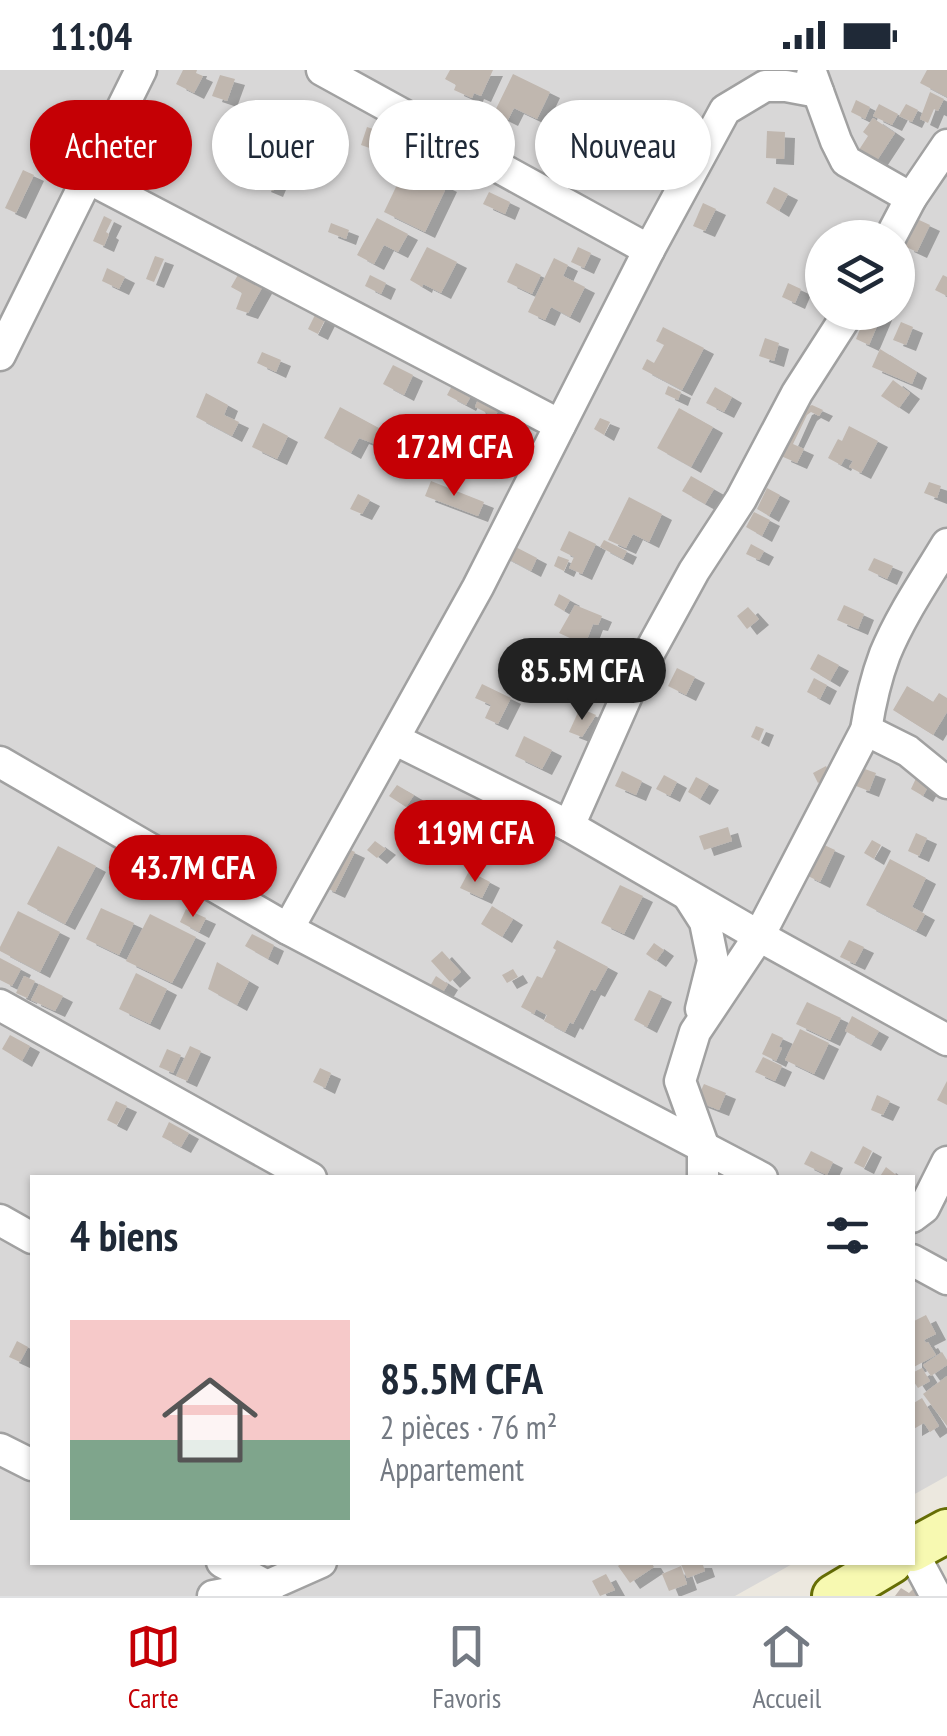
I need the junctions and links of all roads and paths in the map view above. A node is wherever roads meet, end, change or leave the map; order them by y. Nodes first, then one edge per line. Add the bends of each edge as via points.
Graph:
1 (141, 70) edge
2 (322, 70) edge
3 (814, 81) edge
4 (126, 100) edge
5 (947, 146) edge
6 (82, 190) edge
7 (111, 190) edge
8 (910, 198) junction
9 (899, 220) edge
10 (650, 250) junction
11 (838, 330) edge
12 (2, 345) edge
13 (560, 425) junction
14 (947, 544) edge
15 (866, 730) junction
16 (394, 739) junction
17 (0, 762) edge
18 (947, 783) edge
19 (569, 826) junction
20 (687, 894) junction
21 (288, 928) junction
22 (759, 936) junction
23 (0, 1004) edge
24 (696, 1032) junction
25 (947, 1040) edge
26 (703, 1145) junction
27 (947, 1162) edge
28 (306, 1175) edge
29 (703, 1175) edge
30 (757, 1175) edge
31 (915, 1215) edge
32 (0, 1220) edge
33 (30, 1237) edge
34 (915, 1262) edge
35 (947, 1279) edge
36 (0, 1448) edge
37 (30, 1464) edge
38 (947, 1530) edge
39 (915, 1548) edge
40 (915, 1556) edge
41 (227, 1565) edge
42 (316, 1565) edge
43 (887, 1565) edge
44 (270, 1591) edge
45 (214, 1596) edge
46 (834, 1596) edge
47 (936, 1596) edge

1 - 4 street
2 - 10 street
3 - 8 street via 846,161
3 - 10 street via 765,86 725,110
5 - 8 street
6 - 12 street
7 - 13 street
8 - 9 street
10 - 13 street
11 - 19 street via 632,684
13 - 16 street
14 - 15 street via 886,652
15 - 18 street via 908,750
15 - 22 street
16 - 19 street
16 - 21 street
17 - 21 street
19 - 20 street
20 - 22 street
20 - 24 street via 705,922 713,961
21 - 26 street
22 - 24 street
22 - 25 street
23 - 28 street
24 - 26 street via 680,1081
26 - 29 street
26 - 30 street
27 - 31 street
32 - 33 street
34 - 35 street
36 - 37 street
38 - 39 street
40 - 47 street
41 - 44 street
42 - 44 street
43 - 46 street
44 - 45 street

